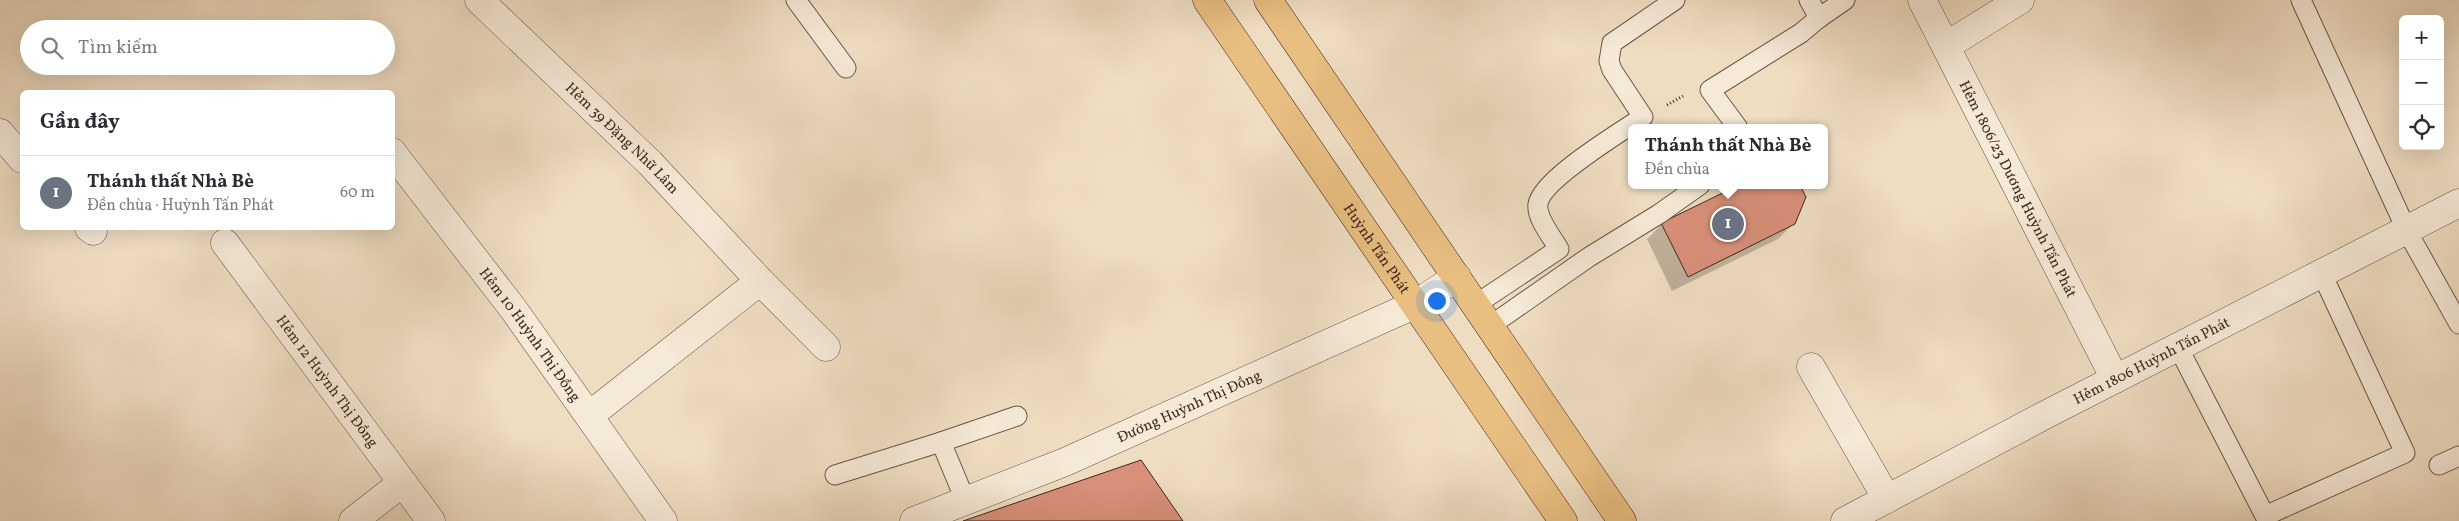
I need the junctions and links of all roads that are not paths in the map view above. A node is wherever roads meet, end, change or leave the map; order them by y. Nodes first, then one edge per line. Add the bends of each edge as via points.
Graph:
1 (479, 0) edge
2 (796, 0) edge
3 (1208, 0) edge
4 (1268, 0) edge
5 (1675, 0) edge
6 (1809, 0) edge
7 (1845, 0) edge
8 (1922, 0) edge
9 (2020, 0) edge
10 (2301, 0) edge
11 (1819, 18) junction
12 (1946, 46) junction
13 (846, 68) dead end
14 (1632, 124) edge
15 (1735, 124) edge
16 (1628, 127) edge
17 (0, 133) edge
18 (395, 156) edge
19 (20, 157) edge
20 (1694, 189) edge
21 (2459, 203) edge
22 (2407, 231) junction
23 (225, 243) dead end
24 (2322, 274) junction
25 (1457, 278) junction
26 (760, 281) junction
27 (1416, 304) junction
28 (1483, 316) junction
29 (2459, 324) edge
30 (826, 347) dead end
31 (2178, 347) junction
32 (1811, 366) dead end
33 (2115, 379) junction
34 (590, 415) junction
35 (1017, 416) dead end
36 (941, 442) junction
37 (2459, 456) edge
38 (2439, 465) dead end
39 (835, 475) dead end
40 (402, 483) junction
41 (1886, 499) junction
42 (966, 502) junction
43 (354, 521) edge
44 (430, 521) edge
45 (663, 521) edge
46 (914, 521) edge
47 (1563, 521) edge
48 (1622, 521) edge
49 (1845, 521) edge

1 - 26 street, Hẻm 39 Đặng Nhữ Lâm via 650,163
2 - 13 lane
3 - 27 main road, Huỳnh Tấn Phát
4 - 25 main road
5 - 14 lane via 1612,43 1609,61 1612,70 1643,116
6 - 11 lane
7 - 11 lane
8 - 12 street, Hẻm 1806/23 Dương Huỳnh Tấn Phát
9 - 12 street
10 - 22 lane
11 - 15 lane via 1801,33 1710,90
12 - 33 street, Hẻm 1806/23 Dương Huỳnh Tấn Phát
16 - 28 lane via 1547,186 1538,202 1538,212 1558,248
17 - 19 street
18 - 34 street, Hẻm 10 Huỳnh Thị Đồng
20 - 28 lane via 1589,257
21 - 22 street, Hẻm 1806 Huỳnh Tấn Phát
22 - 24 street, Hẻm 1806 Huỳnh Tấn Phát
22 - 29 lane
23 - 40 street, Hẻm 12 Huỳnh Thị Đồng
24 - 31 street, Hẻm 1806 Huỳnh Tấn Phát
24 - 31 lane via 2405,453 2265,516
25 - 27 street, Đường Huỳnh Thị Đồng
25 - 28 main road
26 - 30 street, Hẻm 39 Đặng Nhữ Lâm
26 - 34 street
27 - 42 street, Đường Huỳnh Thị Đồng via 1066,462
27 - 47 main road, Huỳnh Tấn Phát
28 - 48 main road
31 - 33 street, Hẻm 1806 Huỳnh Tấn Phát
32 - 41 street
33 - 41 street, Hẻm 1806 Huỳnh Tấn Phát
34 - 45 street, Hẻm 10 Huỳnh Thị Đồng
35 - 36 lane
36 - 39 lane
36 - 42 lane
37 - 38 lane
40 - 43 street
40 - 44 street, Hẻm 12 Huỳnh Thị Đồng
41 - 49 street, Hẻm 1806 Huỳnh Tấn Phát
42 - 46 street, Đường Huỳnh Thị Đồng

